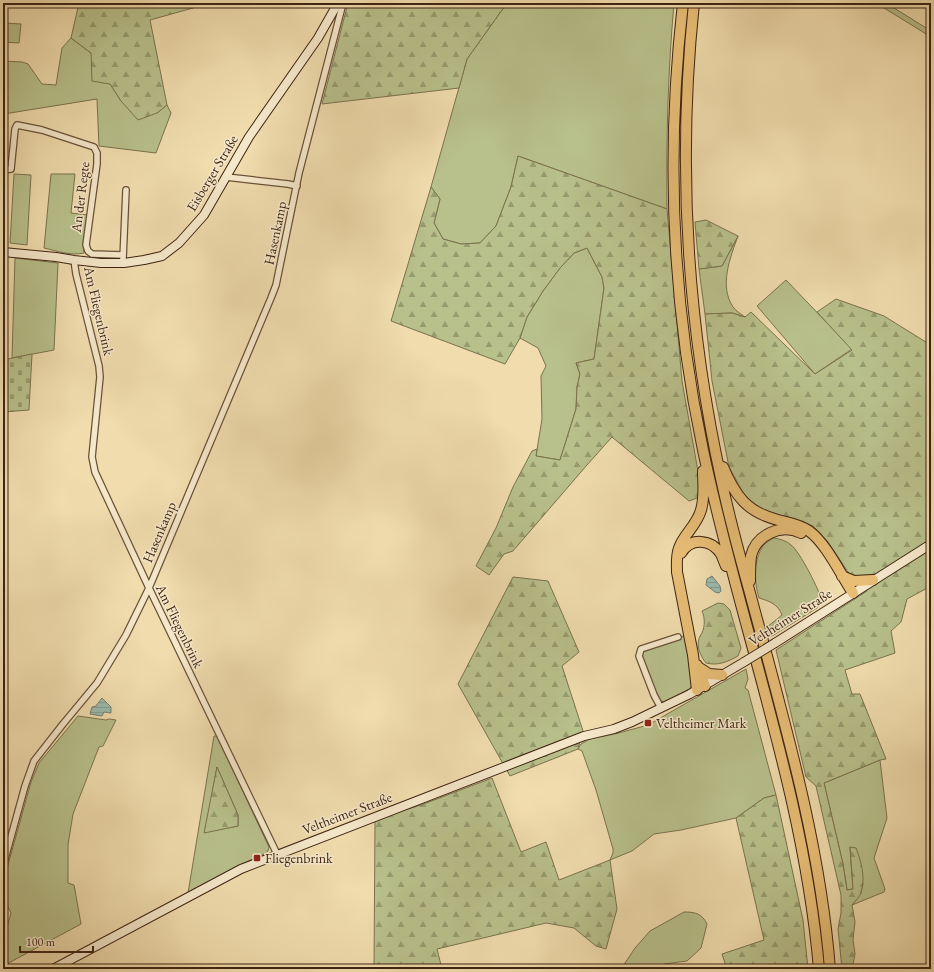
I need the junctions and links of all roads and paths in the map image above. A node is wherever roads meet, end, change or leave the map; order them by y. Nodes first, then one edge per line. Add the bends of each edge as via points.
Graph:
1 (338, 3) edge
2 (343, 3) edge
3 (683, 3) edge
4 (694, 3) edge
5 (3, 170) edge
6 (226, 177) junction
7 (297, 186) junction
8 (126, 190) dead end
9 (3, 252) edge
10 (123, 259) junction
11 (74, 260) junction
12 (713, 441) junction
13 (703, 450) junction
14 (931, 544) edge
15 (677, 572) junction
16 (842, 576) junction
17 (873, 580) junction
18 (149, 588) junction
19 (850, 595) junction
20 (739, 596) junction
21 (751, 597) junction
22 (678, 637) dead end
23 (693, 655) junction
24 (698, 667) junction
25 (722, 676) junction
26 (701, 688) junction
27 (661, 708) junction
28 (277, 854) junction
29 (3, 866) edge
30 (53, 969) edge
31 (819, 969) edge
32 (830, 969) edge

1 - 6 main road, Eisberger Straße via 318,38 249,136
2 - 7 street, Hasenkamp
3 - 13 highway via 674,146 675,220 684,332
4 - 12 highway via 686,106 686,219 701,376
5 - 10 street, An der Regte via 11,169 17,125 42,130 94,147 97,164 86,245 92,254
6 - 7 street, Hasenkamp
6 - 10 main road, Eisberger Straße via 204,215 179,243 162,256 144,260
7 - 18 street, Hasenkamp via 276,285
8 - 10 street
9 - 11 main road, Eisberger Straße
10 - 11 main road, Eisberger Straße via 101,263
11 - 18 street, Am Fliegenbrink via 99,366 92,457 95,472
12 - 16 highway via 728,480 740,499 757,513 801,526 816,536
12 - 21 highway
13 - 15 highway via 704,498 701,512 677,554
13 - 20 highway
14 - 17 main road, Veltheimer Straße
15 - 20 highway via 680,554 685,548 694,542 711,544 721,555
15 - 23 highway
16 - 17 highway via 851,580
16 - 19 highway
17 - 19 main road, Veltheimer Straße
18 - 28 street, Am Fliegenbrink
18 - 29 street, Hasenkamp via 104,672 34,761
19 - 21 highway via 811,540 798,532 783,529 769,533 756,545 750,571
19 - 25 main road, Veltheimer Straße, bridge
20 - 31 highway via 797,826 812,906
21 - 32 highway via 808,822 823,903
22 - 27 street via 639,652
23 - 24 highway
23 - 26 highway
24 - 25 highway via 709,674
24 - 26 highway
25 - 26 main road, Veltheimer Straße
26 - 27 main road, Veltheimer Straße
27 - 28 main road, Veltheimer Straße via 614,729 584,736
28 - 30 main road, Veltheimer Straße via 241,869

